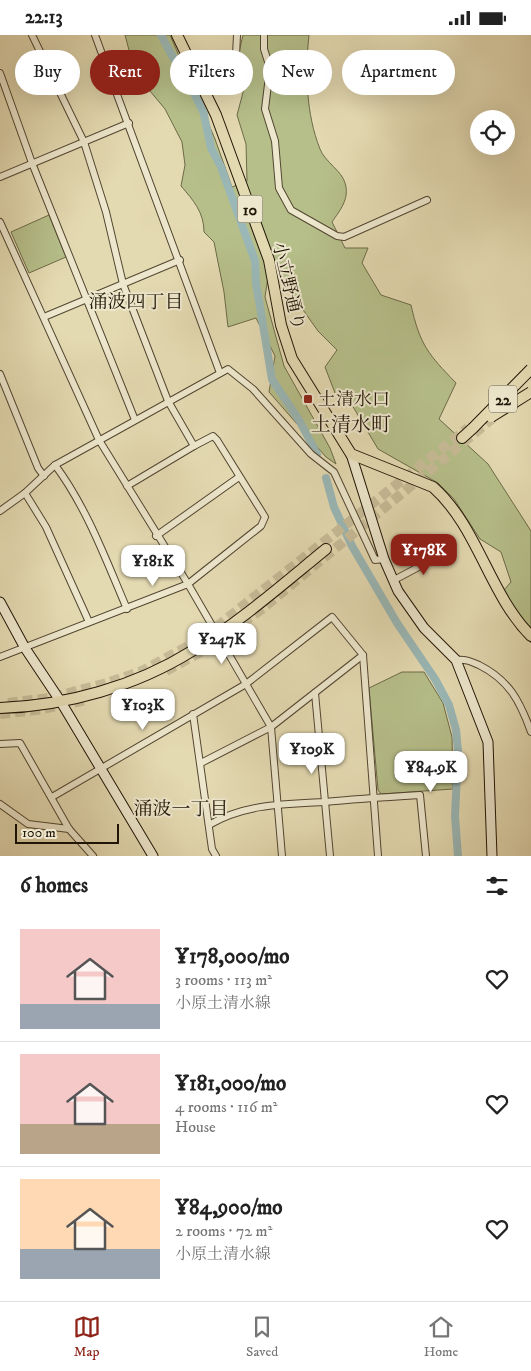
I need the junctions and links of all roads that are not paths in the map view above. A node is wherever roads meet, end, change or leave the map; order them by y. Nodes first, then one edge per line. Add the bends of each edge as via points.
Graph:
1 (32, 35) edge
2 (95, 35) edge
3 (177, 35) edge
4 (237, 35) edge
5 (264, 35) edge
6 (184, 50) edge
7 (236, 50) edge
8 (0, 73) edge
9 (207, 95) edge
10 (129, 123) junction
11 (84, 142) junction
12 (32, 163) junction
13 (0, 177) edge
14 (427, 200) dead end
15 (0, 222) edge
16 (180, 260) junction
17 (123, 284) junction
18 (86, 299) junction
19 (44, 317) junction
20 (531, 369) edge
21 (0, 373) edge
22 (220, 373) junction
23 (531, 375) edge
24 (531, 387) edge
25 (531, 392) edge
26 (168, 401) junction
27 (135, 420) junction
28 (473, 428) junction
29 (462, 438) tunnel mouth
30 (98, 440) junction
31 (194, 446) junction
32 (351, 454) junction
33 (55, 465) junction
34 (44, 476) junction
35 (238, 477) junction
36 (127, 486) junction
37 (25, 493) junction
38 (0, 511) edge
39 (156, 536) junction
40 (326, 549) dead end
41 (445, 553) dead end
42 (384, 559) junction
43 (394, 580) junction
44 (188, 584) junction
45 (0, 602) edge
46 (127, 609) junction
47 (88, 622) junction
48 (216, 635) junction
49 (531, 636) edge
50 (25, 648) junction
51 (363, 655) junction
52 (0, 657) edge
53 (456, 660) junction
54 (246, 685) junction
55 (314, 693) junction
56 (61, 701) junction
57 (0, 709) edge
58 (194, 714) junction
59 (271, 727) junction
60 (531, 732) edge
61 (0, 744) edge
62 (201, 763) junction
63 (100, 768) junction
64 (52, 797) junction
65 (374, 798) junction
66 (325, 802) junction
67 (0, 804) edge
68 (278, 805) junction
69 (209, 825) junction
70 (69, 829) junction
71 (93, 856) edge
72 (153, 856) edge
73 (216, 856) edge
74 (282, 856) edge
75 (330, 856) edge
76 (378, 856) edge
77 (426, 856) edge
78 (492, 856) edge

1 - 11 street
2 - 10 street
3 - 6 main road, 小立野通り / 10
4 - 7 street
5 - 14 street via 270,69 265,109 275,141 279,188 291,210 344,237
8 - 12 street
9 - 32 main road, 小立野通り / 10 via 269,260 281,325 292,359
10 - 11 street
10 - 16 street
11 - 12 street
11 - 17 street via 106,212
12 - 13 street
12 - 18 street
15 - 19 street
16 - 17 street
16 - 22 street
17 - 18 street
17 - 26 street
18 - 19 street
18 - 27 street
19 - 30 street
20 - 28 main road, 22, bridge
21 - 34 street via 38,469
22 - 26 street
22 - 42 street via 228,369 252,389 311,454 334,472 375,560
23 - 24 main road, 22 via 490,415
25 - 28 main road, 22, bridge
26 - 27 street
26 - 31 street
27 - 30 street
28 - 29 main road, 22
30 - 33 street
30 - 36 street
31 - 35 street via 213,436
31 - 36 street
32 - 42 main road
32 - 49 main road via 433,487 443,496
33 - 34 street
33 - 46 street via 72,487
34 - 37 street
35 - 39 street
35 - 44 street via 265,517 264,522
36 - 39 street
37 - 38 street
37 - 47 street via 46,527
39 - 44 street
40 - 48 main road
41 - 43 street
42 - 43 main road
43 - 53 main road via 410,611
44 - 46 street
44 - 48 street
45 - 50 main road
46 - 47 street
47 - 50 street
48 - 54 street
48 - 56 main road via 151,673
50 - 52 street
50 - 56 main road
51 - 54 street via 332,617
51 - 55 street
51 - 65 street
53 - 60 street via 464,659 503,679 524,711
53 - 78 main road via 488,742
54 - 58 street
54 - 59 street
55 - 59 street
55 - 66 street
56 - 57 main road
56 - 63 main road
58 - 62 street
58 - 63 street
59 - 62 street
59 - 68 street
61 - 64 street via 20,743
62 - 69 street
63 - 64 street
63 - 72 main road
64 - 70 street
65 - 66 street
65 - 76 street
65 - 77 street via 420,795
66 - 68 street
66 - 75 street
67 - 70 street via 28,824
68 - 69 street via 245,809 225,815
68 - 74 street
69 - 73 street
70 - 71 street

